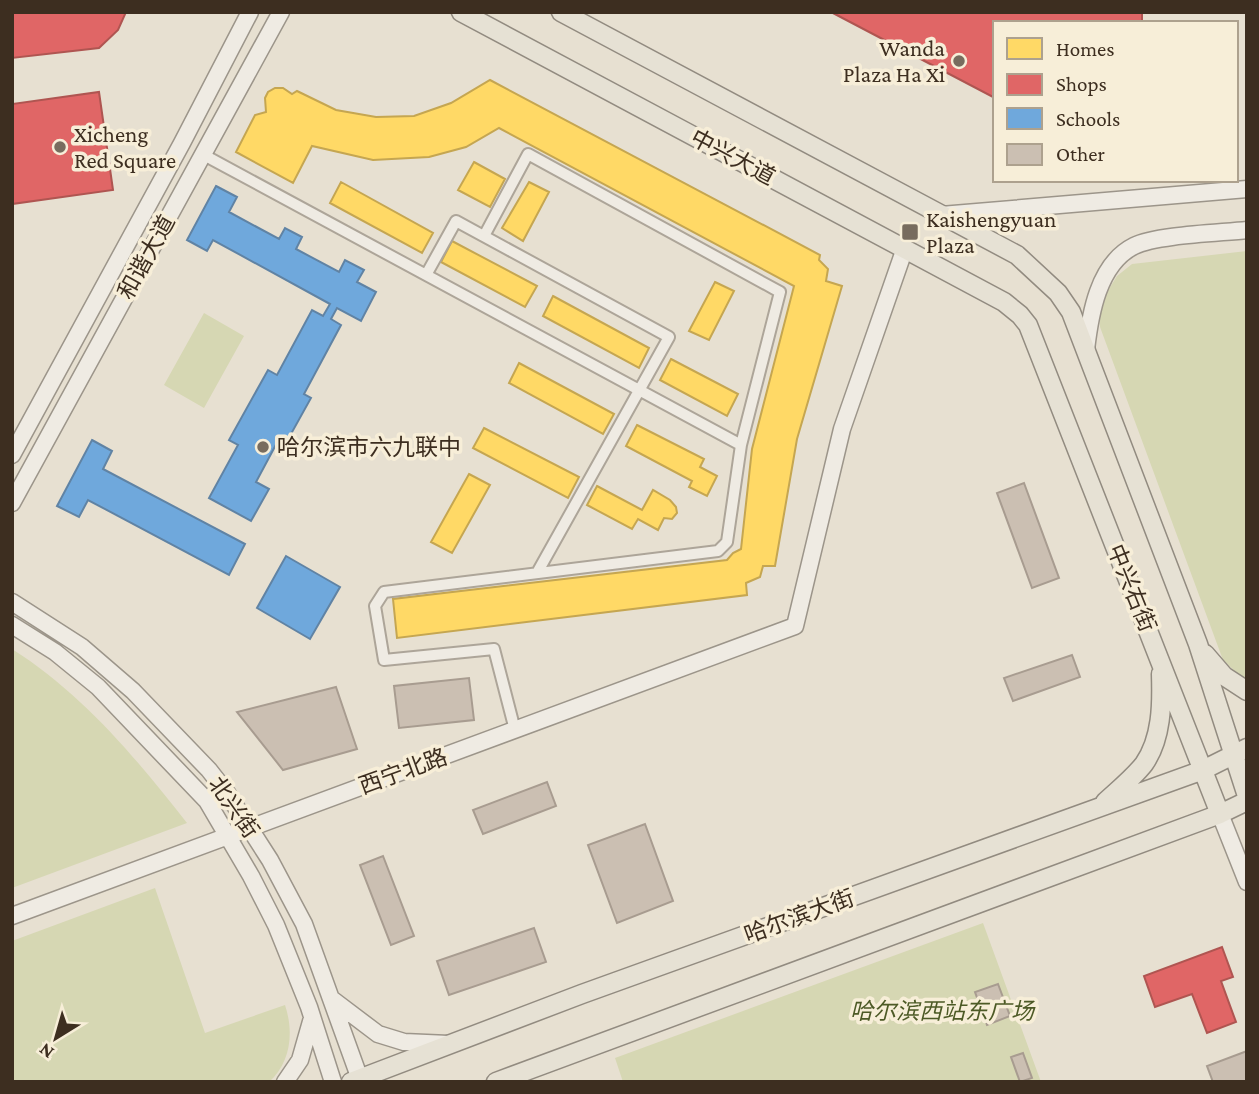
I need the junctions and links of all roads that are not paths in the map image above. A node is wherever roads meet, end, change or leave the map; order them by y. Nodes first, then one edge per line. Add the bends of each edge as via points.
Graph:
1 (250, 12) edge
2 (281, 12) edge
3 (460, 12) edge
4 (561, 12) edge
5 (202, 154) junction
6 (1247, 188) edge
7 (941, 215) junction
8 (1247, 230) edge
9 (484, 236) junction
10 (905, 248) junction
11 (1017, 255) joint
12 (426, 275) junction
13 (1004, 302) joint
14 (1086, 351) junction
15 (640, 390) junction
16 (741, 445) junction
17 (12, 455) edge
18 (12, 503) edge
19 (537, 573) junction
20 (12, 601) edge
21 (12, 625) edge
22 (1198, 644) junction
23 (1160, 660) junction
24 (1247, 691) edge
25 (515, 730) junction
26 (1240, 753) edge
27 (1203, 770) junction
28 (1247, 799) edge
29 (1099, 808) junction
30 (1220, 814) junction
31 (249, 827) junction
32 (227, 835) junction
33 (1247, 882) edge
34 (12, 916) edge
35 (333, 1000) junction
36 (312, 1016) junction
37 (449, 1044) junction
38 (357, 1080) edge
39 (285, 1082) edge
40 (333, 1082) edge
41 (496, 1082) edge

1 - 17 main road, 和谐大道
2 - 5 main road, 和谐大道
3 - 10 main road, 中兴大道
4 - 7 main road, 中兴大道
5 - 12 street
5 - 18 main road, 和谐大道
6 - 7 main road
7 - 11 main road, 中兴大道
8 - 14 main road via 1146,241 1124,253 1094,300
9 - 12 street via 456,220
9 - 15 street via 669,337
9 - 16 street via 528,154 780,292
10 - 13 main road, 中兴大道
10 - 25 main road, 西宁北路 via 842,429 795,626
11 - 14 main road, 中兴右街 via 1058,293
12 - 15 street
13 - 23 main road, 中兴右街 via 1028,325
14 - 22 main road, 中兴右街
15 - 16 street
15 - 19 street
16 - 19 street via 727,542 718,551
19 - 25 street via 384,592 375,606 384,660 494,649
20 - 31 main road, 北兴街 via 82,647 133,691 209,770
21 - 32 main road, 北兴街 via 98,687 207,801
22 - 24 main road via 1224,676
22 - 26 main road, 中兴右街
23 - 27 main road, 中兴右街
23 - 29 main road via 1160,717 1152,748 1144,763
25 - 31 main road, 西宁北路
26 - 27 main road, 哈尔滨大街
26 - 28 main road, 中兴右街
27 - 29 main road, 哈尔滨大街
27 - 30 main road, 中兴右街
28 - 30 main road
29 - 37 main road, 哈尔滨大街
30 - 33 main road, 中兴右街
30 - 41 main road
31 - 32 main road, 西宁北路
31 - 35 main road, 北兴街 via 304,924
32 - 34 main road, 西宁北路
32 - 36 main road, 北兴街 via 276,925
35 - 37 main road via 379,1034 404,1042
35 - 38 main road, 北兴街
36 - 39 main road via 300,1060
36 - 40 main road, 北兴街
37 - 38 main road, 哈尔滨大街

